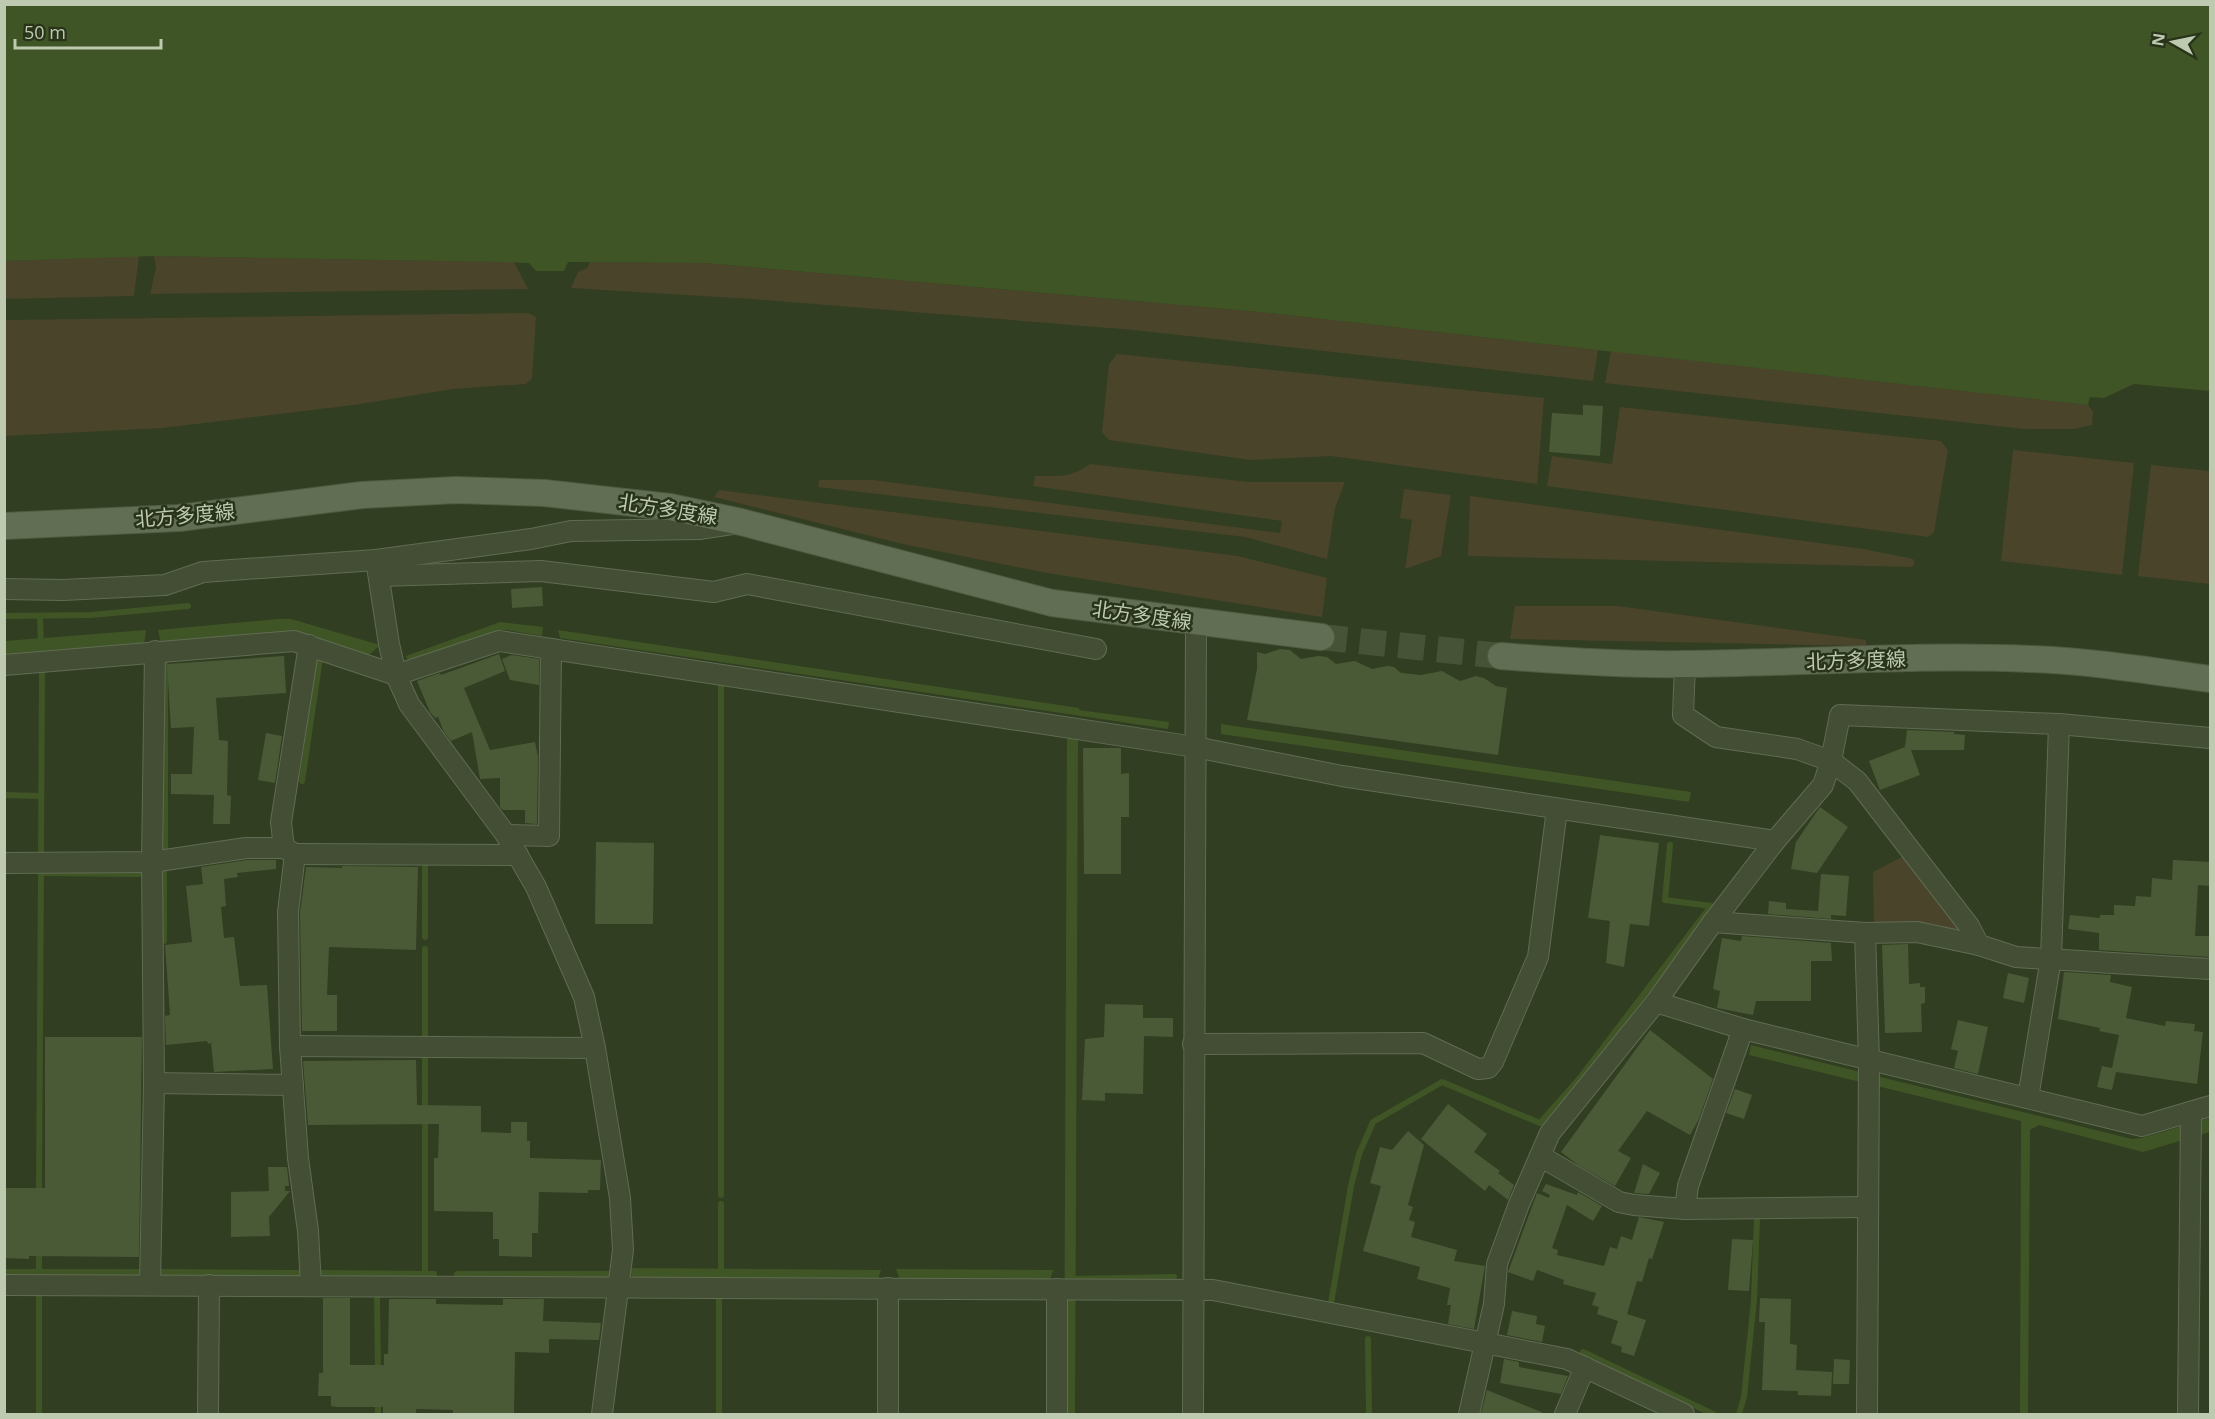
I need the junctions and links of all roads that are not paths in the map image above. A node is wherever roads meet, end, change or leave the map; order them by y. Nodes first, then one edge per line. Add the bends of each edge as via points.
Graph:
1 (741, 522) junction
2 (4, 526) edge
3 (377, 568) junction
4 (4, 589) edge
5 (1196, 623) junction
6 (1321, 637) tunnel mouth
7 (309, 645) junction
8 (551, 649) junction
9 (1096, 649) dead end
10 (155, 651) junction
11 (1501, 656) tunnel mouth
12 (4, 664) edge
13 (1685, 664) junction
14 (396, 675) junction
15 (2211, 679) edge
16 (2059, 724) junction
17 (2211, 738) edge
18 (1196, 747) junction
19 (1832, 761) junction
20 (1557, 809) junction
21 (507, 835) junction
22 (1775, 841) junction
23 (290, 851) junction
24 (518, 855) junction
25 (152, 861) junction
26 (4, 862) edge
27 (1713, 922) junction
28 (1865, 933) junction
29 (1979, 945) junction
30 (2051, 958) junction
31 (2211, 969) edge
32 (1656, 1002) junction
33 (1743, 1029) junction
34 (1193, 1044) junction
35 (290, 1046) junction
36 (595, 1048) junction
37 (1869, 1064) junction
38 (154, 1083) junction
39 (293, 1085) junction
40 (2028, 1098) junction
41 (2211, 1106) edge
42 (2191, 1116) junction
43 (1540, 1156) junction
44 (1867, 1207) junction
45 (1685, 1209) junction
46 (4, 1285) edge
47 (150, 1285) junction
48 (209, 1286) junction
49 (311, 1286) junction
50 (619, 1286) junction
51 (888, 1288) junction
52 (1057, 1289) junction
53 (1193, 1290) junction
54 (1486, 1343) junction
55 (1585, 1367) junction
56 (208, 1414) edge
57 (602, 1414) edge
58 (888, 1414) edge
59 (1057, 1414) edge
60 (1193, 1414) edge
61 (1469, 1414) edge
62 (1565, 1414) edge
63 (1684, 1414) edge
64 (1867, 1414) edge
65 (2188, 1414) edge

1 - 2 main road, 北方多度線 via 670,507 544,493 456,490 362,495 179,518
1 - 3 street via 699,529 571,531 446,549
1 - 5 main road, 北方多度線 via 1052,603
3 - 4 street via 203,572 165,585
3 - 9 street via 541,571 714,592 747,584
3 - 14 street
5 - 6 main road, 北方多度線
5 - 18 street
7 - 10 street via 294,641
7 - 14 street
7 - 23 street via 281,822
8 - 14 street via 499,641
8 - 18 street
8 - 21 street via 549,836
10 - 12 street
10 - 25 street
11 - 13 main road, 北方多度線 via 1565,662
13 - 15 main road, 北方多度線 via 1942,657 2031,659
13 - 19 street via 1683,715 1716,737 1797,749
14 - 21 street via 409,704
16 - 17 street
16 - 19 street via 1840,715
16 - 30 street
18 - 20 street via 1342,776
18 - 34 street
19 - 22 street via 1823,785
19 - 29 street via 1857,781 1969,926
20 - 22 street
20 - 34 street via 1538,957 1488,1068 1478,1070 1423,1043
21 - 24 street
22 - 27 street
23 - 24 street
23 - 25 street via 246,848
23 - 35 street
24 - 36 street via 584,997
25 - 26 street
25 - 38 street
27 - 28 street
27 - 32 street
28 - 29 street via 1917,932
28 - 37 street
29 - 30 street via 2016,957
30 - 31 street
30 - 40 street
32 - 33 street
32 - 43 street via 1550,1133
33 - 37 street
33 - 45 street via 1688,1186
34 - 53 street
35 - 36 street
35 - 39 street
36 - 50 street via 620,1198 623,1250
37 - 40 street
37 - 44 street
38 - 39 street
38 - 47 street
39 - 49 street
40 - 42 street via 2142,1126
41 - 42 street
42 - 65 street
43 - 45 street via 1619,1202
43 - 54 street via 1497,1264
44 - 45 street
44 - 64 street
46 - 47 street
47 - 48 street
48 - 49 street
48 - 56 street
49 - 50 street
50 - 51 street
50 - 57 street
51 - 52 street
51 - 58 street
52 - 53 street
52 - 59 street
53 - 54 street via 1212,1290
53 - 60 street
54 - 55 street via 1567,1359
54 - 61 street
55 - 62 street
55 - 63 street

